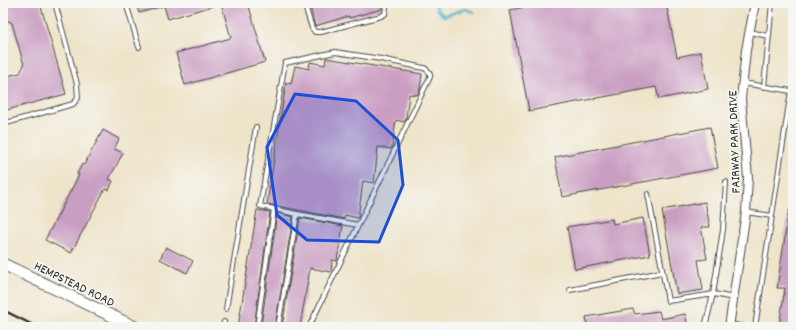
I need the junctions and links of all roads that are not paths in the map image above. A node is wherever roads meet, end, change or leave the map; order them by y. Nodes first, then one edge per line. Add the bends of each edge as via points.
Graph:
1 (54, 3) edge
2 (126, 3) edge
3 (304, 3) edge
4 (384, 3) edge
5 (755, 3) edge
6 (772, 3) edge
7 (750, 32) junction
8 (768, 36) junction
9 (139, 46) dead end
10 (743, 83) junction
11 (764, 87) junction
12 (3, 124) edge
13 (256, 127) dead end
14 (726, 182) dead end
15 (648, 194) dead end
16 (274, 209) junction
17 (746, 212) junction
18 (297, 214) junction
19 (772, 216) junction
20 (358, 225) junction
21 (3, 264) edge
22 (662, 272) junction
23 (570, 290) dead end
24 (713, 294) junction
25 (733, 298) junction
26 (226, 310) dead end
27 (224, 322) dead end
28 (729, 326) edge
29 (135, 327) edge
30 (222, 327) edge
31 (257, 327) edge
32 (278, 327) edge
33 (309, 327) edge
34 (705, 327) edge
35 (745, 327) edge
36 (755, 327) edge

1 - 12 lane via 77,84 78,98 73,104
2 - 9 lane
3 - 4 lane via 315,32 382,16 386,8
5 - 7 street, FAIRWAY PARK DRIVE
6 - 8 lane
7 - 8 lane
7 - 10 street, FAIRWAY PARK DRIVE
8 - 11 lane
10 - 11 lane
10 - 17 street, FAIRWAY PARK DRIVE via 748,178
11 - 19 lane via 791,91
13 - 26 lane
14 - 24 lane via 723,230
15 - 22 lane
16 - 18 lane
16 - 20 lane via 260,206 285,63 335,52 424,68 430,72 430,77
16 - 31 lane
17 - 19 lane
17 - 25 street, FAIRWAY PARK DRIVE
18 - 20 lane
18 - 32 lane
19 - 36 lane
20 - 33 lane
21 - 29 main road, HEMPSTEAD ROAD
22 - 23 lane
22 - 24 lane via 668,302
24 - 25 lane
24 - 34 lane
25 - 28 street, FAIRWAY PARK DRIVE
27 - 30 lane
28 - 35 lane

